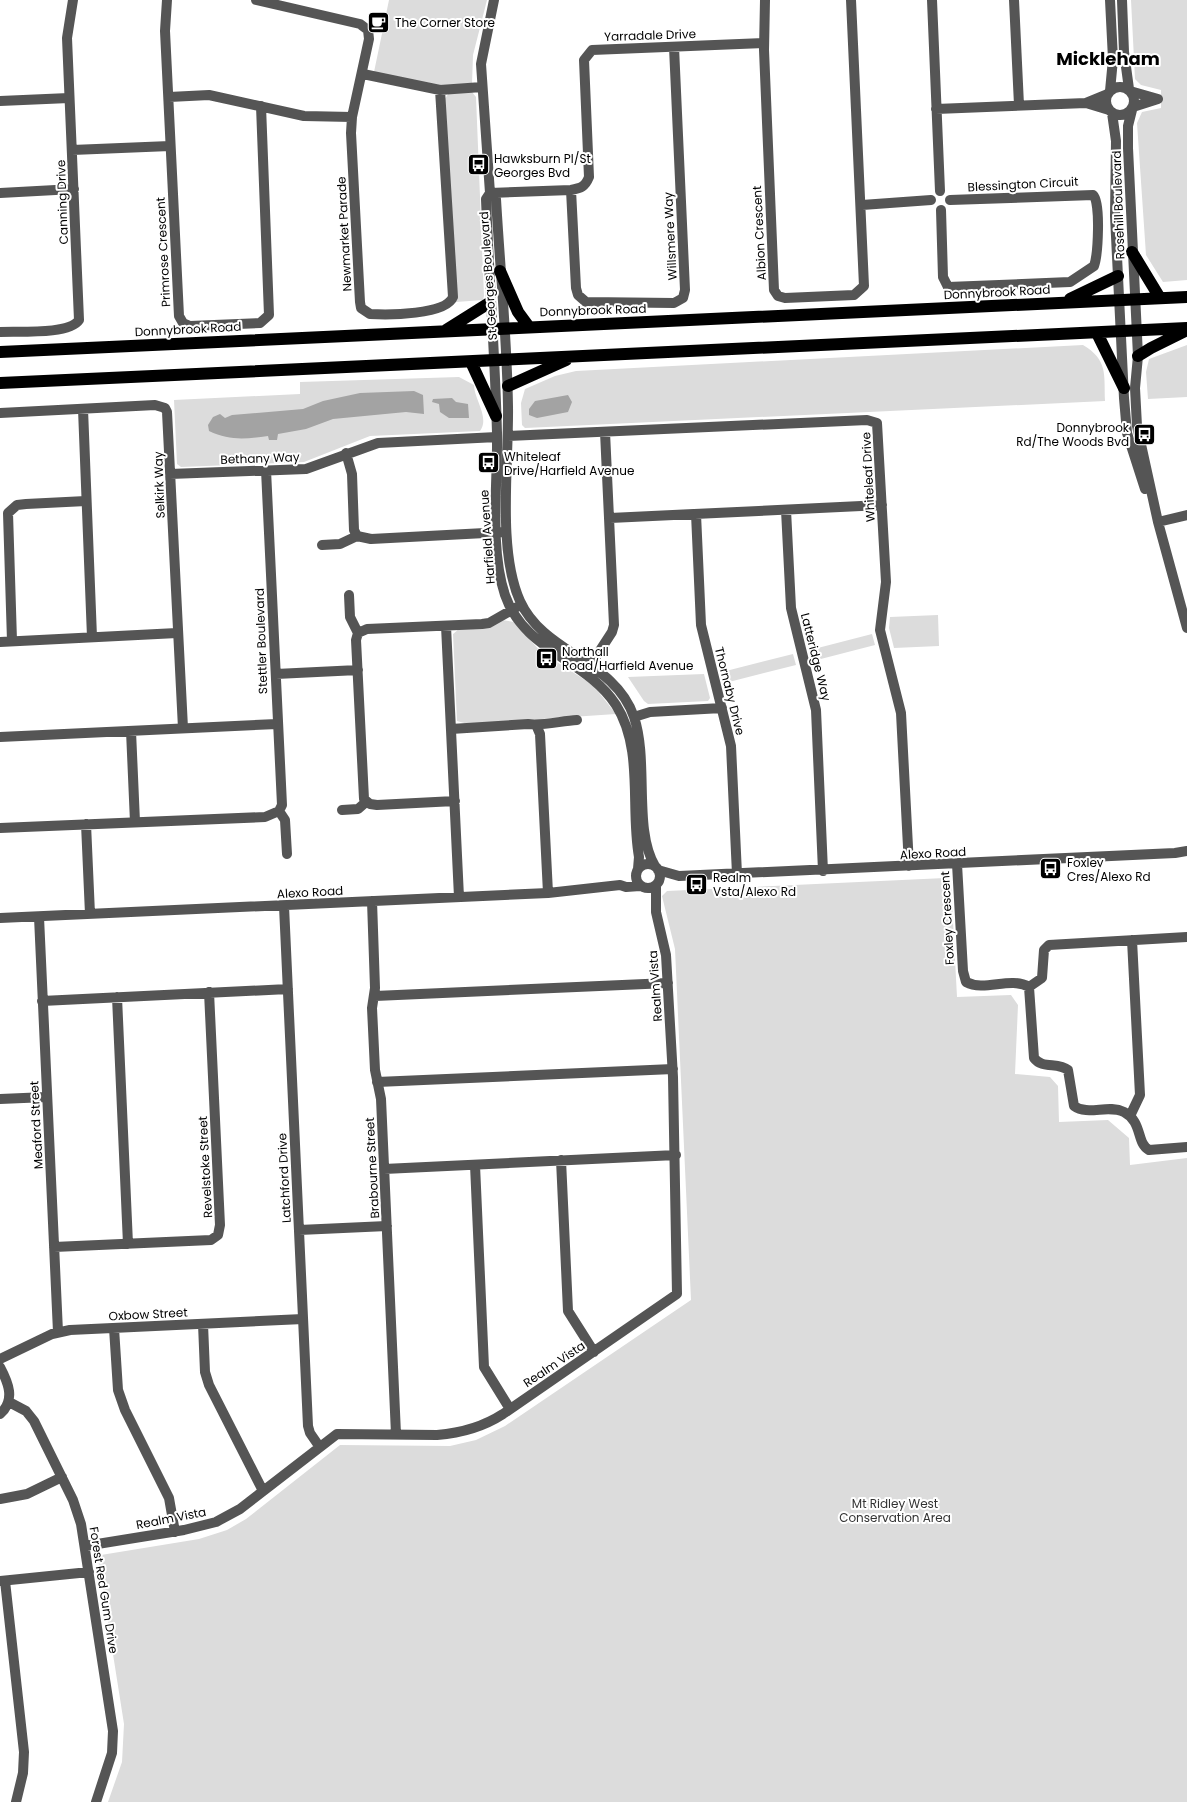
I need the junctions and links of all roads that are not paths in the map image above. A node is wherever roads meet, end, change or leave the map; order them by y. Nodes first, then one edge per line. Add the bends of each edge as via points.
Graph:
1 (73, 0) edge
2 (167, 0) edge
3 (256, 0) edge
4 (494, 0) edge
5 (765, 0) edge
6 (851, 0) edge
7 (932, 0) edge
8 (1014, 0) edge
9 (1110, 0) edge
10 (1122, 0) edge
11 (764, 43) junction
12 (674, 46) junction
13 (363, 74) junction
14 (482, 87) junction
15 (440, 90) junction
16 (1129, 90) junction
17 (1109, 93) junction
18 (168, 97) junction
19 (69, 98) junction
20 (0, 102) edge
21 (1086, 103) junction
22 (1019, 105) junction
23 (261, 106) junction
24 (1132, 108) junction
25 (936, 110) junction
26 (1111, 112) junction
27 (352, 117) junction
28 (170, 146) junction
29 (72, 150) junction
30 (74, 189) junction
31 (571, 190) junction
32 (940, 191) junction
33 (0, 193) edge
34 (490, 194) junction
35 (931, 200) junction
36 (950, 200) junction
37 (862, 205) junction
38 (940, 210) junction
39 (1132, 252) junction
40 (500, 271) junction
41 (1118, 276) junction
42 (1187, 297) edge
43 (1160, 298) junction
44 (1135, 299) junction
45 (1120, 300) junction
46 (489, 303) junction
47 (1063, 303) junction
48 (528, 327) junction
49 (497, 328) junction
50 (1187, 329) edge
51 (446, 330) junction
52 (1137, 331) junction
53 (0, 332) edge
54 (1121, 332) junction
55 (1097, 333) junction
56 (0, 352) edge
57 (575, 356) junction
58 (1138, 356) junction
59 (500, 360) junction
60 (471, 362) junction
61 (0, 384) edge
62 (508, 386) junction
63 (1124, 388) junction
64 (83, 409) junction
65 (0, 413) edge
66 (496, 416) junction
67 (605, 432) junction
68 (508, 436) junction
69 (497, 437) junction
70 (346, 453) junction
71 (266, 470) junction
72 (170, 474) junction
73 (86, 501) junction
74 (882, 505) junction
75 (786, 510) junction
76 (696, 514) junction
77 (1187, 515) edge
78 (610, 518) junction
79 (1158, 522) junction
80 (502, 532) junction
81 (357, 536) junction
82 (322, 545) dead end
83 (4, 551) edge
84 (349, 596) dead end
85 (521, 604) junction
86 (1185, 609) edge
87 (511, 610) junction
88 (446, 626) junction
89 (1187, 628) edge
90 (358, 632) junction
91 (177, 633) junction
92 (92, 637) junction
93 (12, 641) junction
94 (0, 642) edge
95 (592, 664) junction
96 (358, 670) junction
97 (585, 673) junction
98 (276, 674) junction
99 (722, 708) junction
100 (634, 716) junction
101 (577, 720) dead end
102 (277, 724) junction
103 (537, 727) junction
104 (183, 728) junction
105 (451, 729) junction
106 (131, 731) junction
107 (0, 737) edge
108 (455, 801) junction
109 (366, 802) junction
110 (342, 810) dead end
111 (279, 811) junction
112 (136, 822) junction
113 (86, 824) junction
114 (0, 828) edge
115 (1187, 850) edge
116 (287, 854) dead end
117 (957, 864) junction
118 (909, 866) junction
119 (656, 868) junction
120 (823, 871) junction
121 (637, 872) junction
122 (737, 874) junction
123 (679, 876) junction
124 (620, 885) junction
125 (657, 886) junction
126 (642, 887) junction
127 (548, 893) junction
128 (459, 897) junction
129 (372, 901) junction
130 (284, 906) junction
131 (656, 912) junction
132 (90, 914) junction
133 (39, 916) junction
134 (0, 918) edge
135 (1187, 937) edge
136 (1132, 940) junction
137 (668, 983) junction
138 (1029, 987) junction
139 (288, 989) junction
140 (209, 992) junction
141 (375, 996) junction
142 (117, 997) junction
143 (42, 1001) junction
144 (672, 1069) junction
145 (377, 1082) junction
146 (47, 1097) junction
147 (0, 1099) edge
148 (1130, 1116) junction
149 (1187, 1147) edge
150 (676, 1155) junction
151 (561, 1160) junction
152 (475, 1164) junction
153 (384, 1169) junction
154 (387, 1226) junction
155 (299, 1230) junction
156 (128, 1244) junction
157 (54, 1247) junction
158 (303, 1320) junction
159 (203, 1324) junction
160 (114, 1328) junction
161 (58, 1332) junction
162 (594, 1352) junction
163 (0, 1359) edge
164 (0, 1367) edge
165 (8, 1402) junction
166 (510, 1409) junction
167 (0, 1414) edge
168 (396, 1434) junction
169 (319, 1446) junction
170 (62, 1477) junction
171 (263, 1490) junction
172 (0, 1499) edge
173 (175, 1532) junction
174 (85, 1546) junction
175 (89, 1572) junction
176 (2, 1581) edge
177 (16, 1802) edge
178 (96, 1802) edge

1 - 19 street, Canning Drive via 67,38
2 - 18 street, Primrose Crescent
3 - 13 street, Newmarket Parade via 366,27 369,34
4 - 14 street, St Georges Boulevard via 483,51
5 - 11 street, Albion Crescent
6 - 37 street, Albion Crescent
7 - 25 street
8 - 22 street
9 - 17 street via 1113,59
10 - 16 street
11 - 12 street, Yarradale Drive
11 - 37 street, Albion Crescent via 776,295 785,298 854,295 860,292 865,283
12 - 31 street, Yarradale Drive via 592,50 587,54 584,60 589,176 582,188
12 - 31 street, Willsmere Way via 683,298 674,302 581,300 576,288
13 - 15 street
13 - 27 street, Newmarket Parade
14 - 15 street
14 - 34 street, St Georges Boulevard
15 - 27 street, Newmarket Parade via 453,292 451,301 444,308 377,314 361,308
16 - 17 street via 1120,88
16 - 24 street
16 - 24 street via 1158,99
17 - 21 street
17 - 26 street via 1106,102
18 - 23 street via 209,95
18 - 28 street, Primrose Crescent
19 - 20 street
19 - 29 street, Canning Drive
21 - 22 street
21 - 26 street
22 - 25 street
23 - 27 street via 304,116
23 - 28 street, Primrose Crescent via 270,312 260,323 190,326 182,323
24 - 26 street via 1123,115
24 - 39 street, Rosehill Boulevard via 1128,126
25 - 32 street
26 - 41 street, Rosehill Boulevard via 1117,156
28 - 29 street
29 - 30 street, Canning Drive
30 - 33 street
30 - 53 street, Canning Drive via 79,320 76,325 65,329
31 - 34 street
32 - 35 street
32 - 36 street
34 - 40 street, St Georges Boulevard via 496,199
34 - 46 street, St Georges Boulevard via 486,199
35 - 37 street
35 - 38 street via 934,208
36 - 38 street via 946,208
36 - 38 street, Blessington Circuit via 1093,195 1097,198 1098,209 1094,266 1070,282 948,287 943,277
39 - 43 main road
39 - 44 street, Rosehill Boulevard
40 - 48 main road
40 - 49 street, St Georges Boulevard
41 - 45 street, Rosehill Boulevard
41 - 47 main road
42 - 43 main road, Donnybrook Road
43 - 44 main road, Donnybrook Road
44 - 45 main road, Donnybrook Road
44 - 52 street, Rosehill Boulevard
45 - 47 main road, Donnybrook Road
45 - 54 street, Rosehill Boulevard
46 - 49 street, St Georges Boulevard
46 - 51 main road
47 - 48 main road, Donnybrook Road
48 - 49 main road, Donnybrook Road
49 - 51 main road, Donnybrook Road
49 - 59 street, St Georges Boulevard
50 - 52 main road
50 - 58 main road
51 - 56 main road, Donnybrook Road
52 - 54 main road
52 - 58 street, Rosehill Boulevard
54 - 55 main road
54 - 63 street, Rosehill Boulevard
55 - 57 main road
55 - 63 main road
57 - 59 main road
57 - 62 main road
58 - 79 street, Rosehill Boulevard via 1137,426
59 - 60 main road
59 - 62 street, Harfield Avenue
59 - 66 street, Harfield Avenue
60 - 61 main road
60 - 66 main road
62 - 68 street, Harfield Avenue
63 - 79 street, Rosehill Boulevard via 1127,433
64 - 65 street, Selkirk Way
64 - 72 street, Selkirk Way via 165,408 169,423
64 - 73 street
66 - 69 street, Harfield Avenue
67 - 68 street, Whiteleaf Drive
67 - 74 street, Whiteleaf Drive via 873,421 879,431
67 - 78 street
68 - 80 street, Harfield Avenue
69 - 70 street, Bethany Way via 378,443
69 - 80 street, Harfield Avenue
70 - 71 street, Bethany Way via 306,468
70 - 81 street via 351,466
71 - 72 street, Bethany Way
71 - 98 street, Stettler Boulevard
72 - 91 street, Selkirk Way
73 - 83 street via 26,504 11,508 6,519
73 - 92 street
74 - 75 street
74 - 118 street, Whiteleaf Drive via 886,582 880,630 901,713
75 - 76 street
75 - 120 street, Latteridge Way via 791,608 816,710
76 - 78 street
76 - 99 street, Thornaby Drive via 701,625
77 - 79 street
78 - 95 street via 614,625
79 - 86 street
80 - 81 street via 371,539
80 - 85 street, Harfield Avenue via 511,576
80 - 87 street, Harfield Avenue via 502,584
81 - 82 street via 340,544
83 - 93 street
84 - 90 street via 350,618
85 - 87 street
85 - 95 street, Harfield Avenue via 544,634
86 - 89 street
87 - 88 street via 489,623
87 - 97 street, Harfield Avenue via 532,637
88 - 90 street
88 - 105 street
90 - 96 street
91 - 92 street
91 - 104 street, Selkirk Way
92 - 93 street
93 - 94 street
95 - 97 street
95 - 100 street, Harfield Avenue via 616,688
96 - 98 street
96 - 109 street via 363,794
97 - 121 street, Harfield Avenue via 607,692 627,729 639,857
98 - 102 street, Stettler Boulevard
99 - 100 street via 650,712
99 - 122 street, Thornaby Drive via 731,746
100 - 119 street, Harfield Avenue via 641,752 645,840
101 - 103 street via 548,722
102 - 104 street
102 - 111 street, Stettler Boulevard via 282,805
103 - 105 street via 528,724
103 - 127 street via 540,734
104 - 106 street
105 - 108 street
106 - 107 street
106 - 112 street
108 - 109 street
108 - 128 street
109 - 110 street via 358,809
111 - 112 street via 265,817
111 - 116 street, Stettler Boulevard via 285,820
112 - 113 street
113 - 114 street
113 - 132 street
115 - 117 street, Alexo Road
117 - 118 street, Alexo Road
117 - 138 street, Foxley Crescent via 964,980 975,985 1017,983
118 - 120 street, Alexo Road
119 - 121 street via 644,865
119 - 123 street, Alexo Road
119 - 125 street via 661,878
120 - 122 street, Alexo Road
121 - 124 street, Alexo Road
121 - 126 street
122 - 123 street, Alexo Road
123 - 125 street, Alexo Road
124 - 126 street, Alexo Road
124 - 127 street, Alexo Road
125 - 126 street
125 - 131 street, Realm Vista
126 - 131 street, Realm Vista
127 - 128 street, Alexo Road
128 - 129 street, Alexo Road
129 - 130 street, Alexo Road
129 - 141 street, Brabourne Street
130 - 132 street, Alexo Road
130 - 139 street, Latchford Drive
131 - 137 street, Realm Vista via 665,946
132 - 133 street, Alexo Road
133 - 134 street, Alexo Road
133 - 143 street, Meaford Street
135 - 136 street
136 - 138 street via 1049,945 1044,950 1042,978
136 - 148 street via 1140,1095
137 - 141 street
137 - 144 street, Realm Vista
138 - 148 street via 1036,1062 1068,1070 1072,1102 1078,1109 1118,1110
139 - 140 street
139 - 155 street, Latchford Drive
140 - 142 street
140 - 156 street, Revelstoke Street via 220,1231 211,1240
141 - 145 street, Brabourne Street via 372,1008
142 - 143 street
142 - 156 street
143 - 146 street, Meaford Street
144 - 145 street
144 - 150 street, Realm Vista
145 - 153 street, Brabourne Street via 381,1099
146 - 147 street
146 - 157 street, Meaford Street
148 - 149 street via 1137,1124 1143,1145 1149,1150
150 - 151 street
150 - 162 street, Realm Vista via 678,1294
151 - 152 street
151 - 162 street via 568,1311
152 - 153 street
152 - 166 street via 484,1367
153 - 154 street, Brabourne Street
154 - 155 street
154 - 168 street, Brabourne Street
155 - 158 street, Latchford Drive
156 - 157 street, Revelstoke Street
157 - 161 street, Meaford Street
158 - 159 street, Oxbow Street
158 - 169 street, Latchford Drive via 309,1430
159 - 160 street, Oxbow Street
159 - 171 street via 205,1372 209,1386
160 - 161 street, Oxbow Street
160 - 173 street via 118,1390 169,1498
161 - 163 street, Oxbow Street
162 - 166 street, Realm Vista
164 - 165 street via 8,1384
165 - 167 street
165 - 170 street, Forest Red Gum Drive via 30,1415
166 - 168 street, Realm Vista via 465,1431 437,1435
168 - 169 street, Realm Vista via 345,1432 332,1436
169 - 171 street, Realm Vista
170 - 172 street via 21,1496
170 - 174 street, Forest Red Gum Drive via 78,1512
171 - 173 street, Realm Vista via 240,1509 216,1522
173 - 174 street, Realm Vista
174 - 175 street, Forest Red Gum Drive
175 - 176 street
175 - 178 street, Forest Red Gum Drive via 113,1732 112,1753
176 - 177 street via 24,1752

